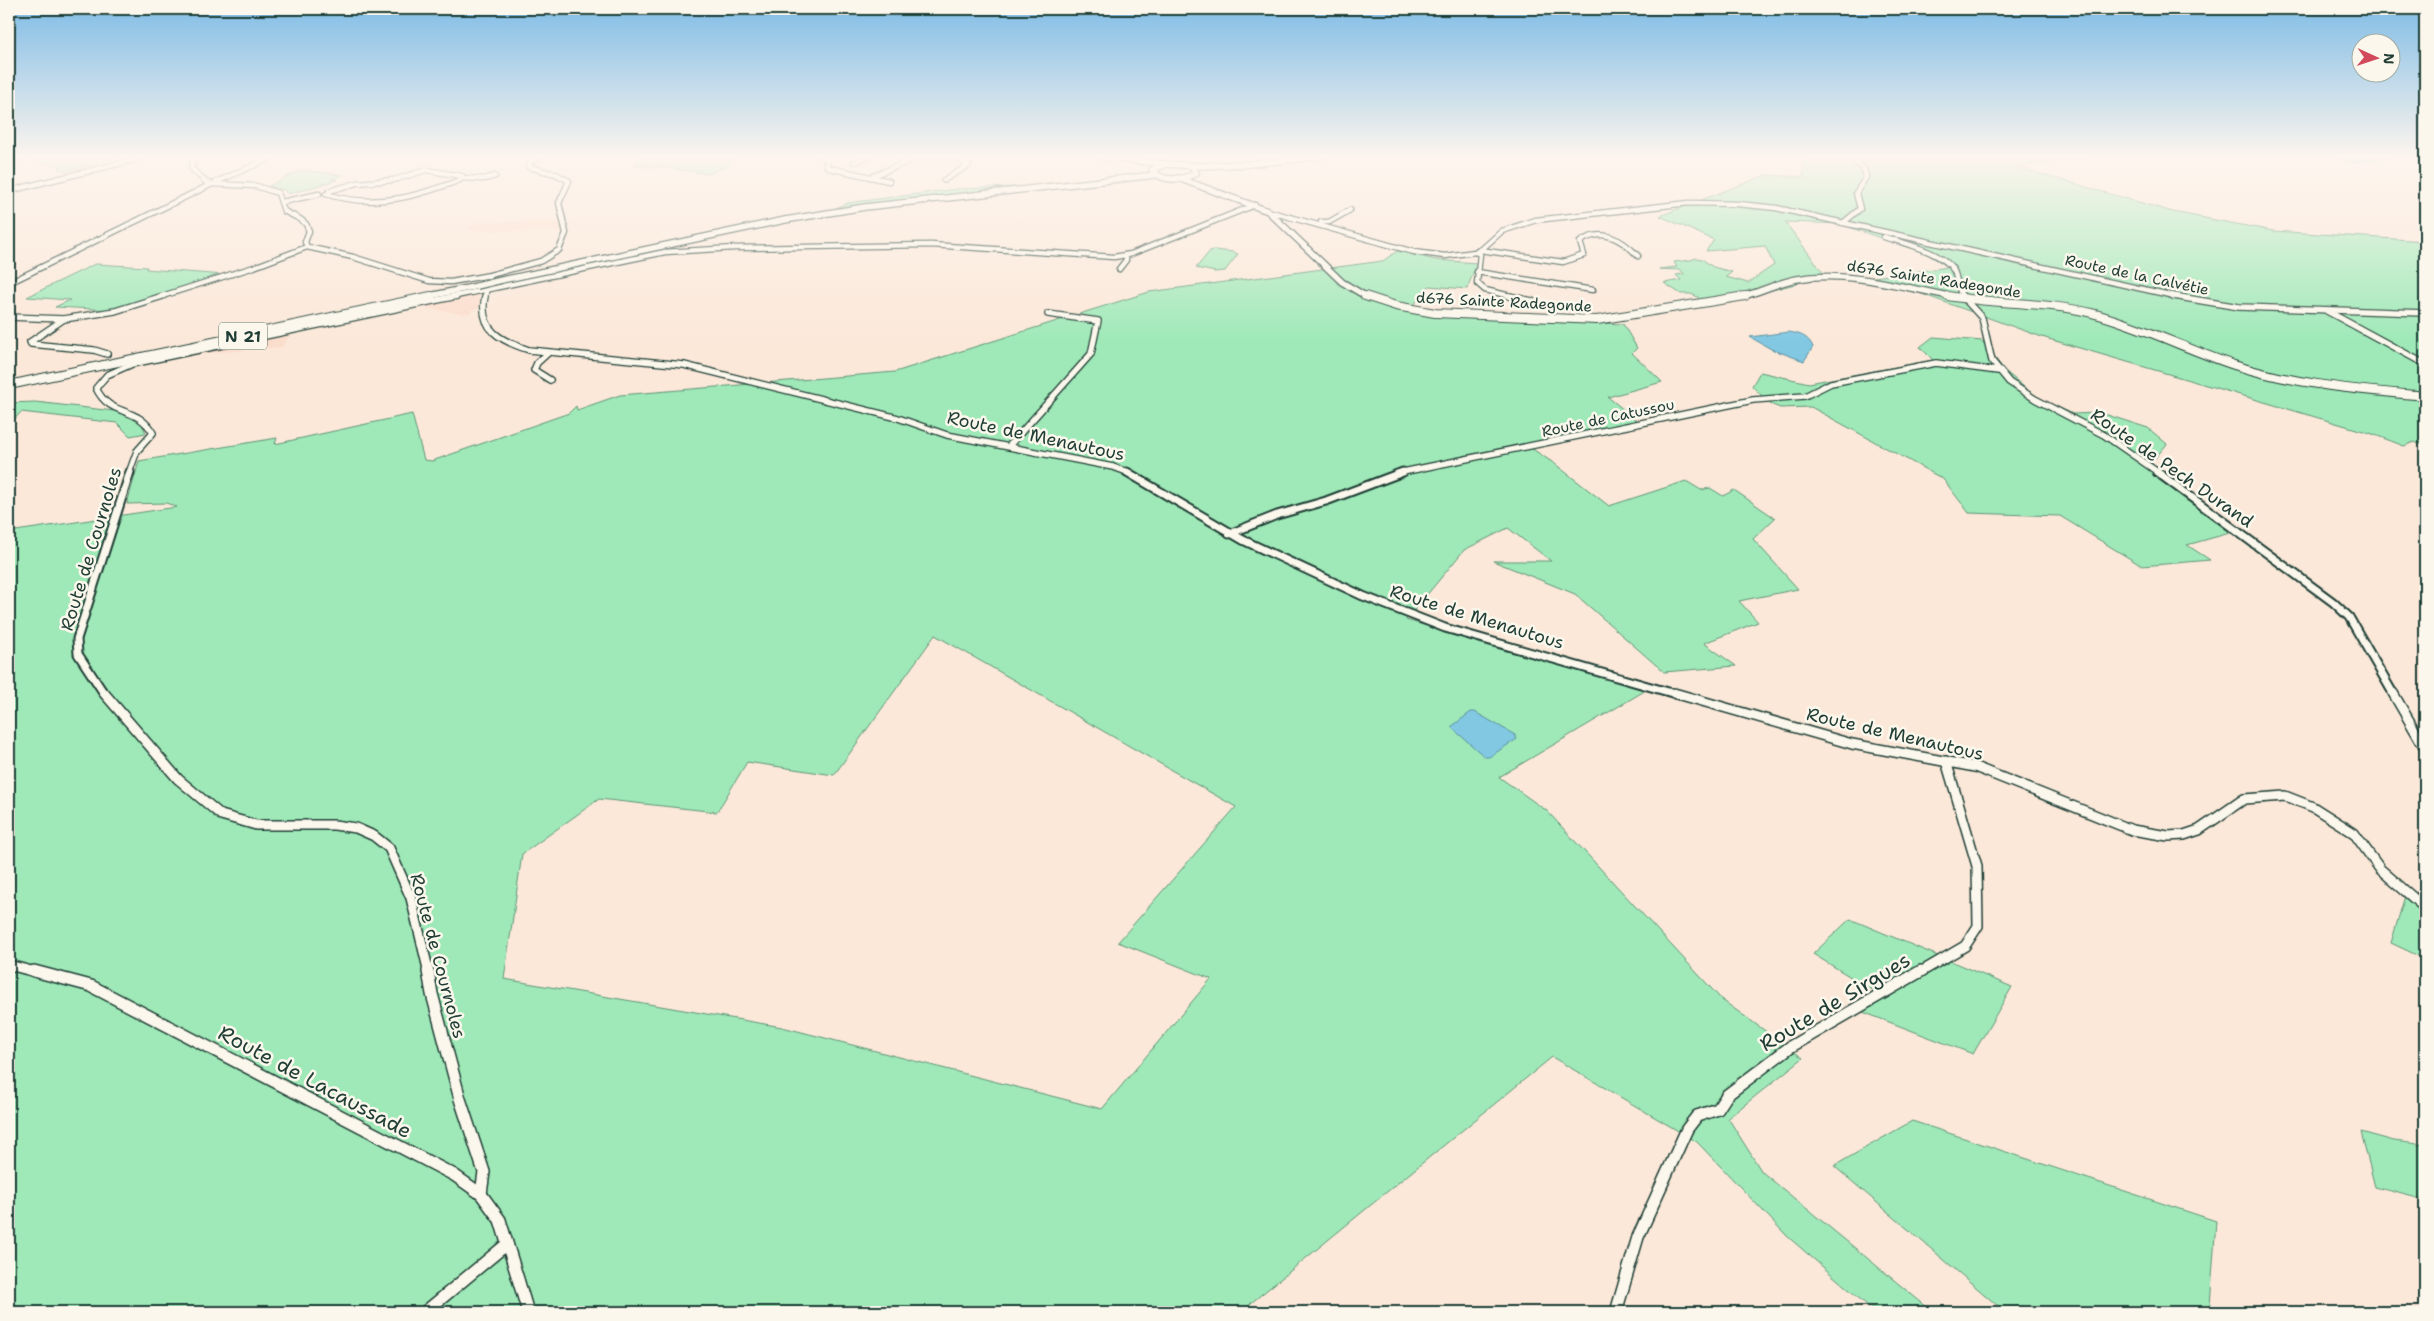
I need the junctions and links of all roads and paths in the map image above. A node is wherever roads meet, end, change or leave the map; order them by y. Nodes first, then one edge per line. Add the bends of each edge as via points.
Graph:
1 (143, 218) edge
2 (295, 218) edge
3 (561, 218) edge
4 (800, 218) edge
5 (1227, 218) edge
6 (1275, 218) edge
7 (1295, 218) edge
8 (1335, 218) edge
9 (1567, 218) edge
10 (1819, 218) edge
11 (1850, 218) edge
12 (1309, 221) junction
13 (1843, 223) junction
14 (1869, 229) junction
15 (307, 247) junction
16 (1477, 251) junction
17 (1126, 255) junction
18 (1638, 256) dead end
19 (1119, 269) dead end
20 (1478, 272) junction
21 (490, 275) junction
22 (9, 283) edge
23 (1593, 290) dead end
24 (487, 291) junction
25 (1967, 299) junction
26 (1532, 301) dead end
27 (2326, 310) junction
28 (2425, 313) edge
29 (1048, 314) dead end
30 (9, 317) edge
31 (64, 319) junction
32 (548, 353) junction
33 (107, 354) dead end
34 (2425, 364) edge
35 (1998, 371) junction
36 (550, 380) dead end
37 (9, 385) edge
38 (2425, 396) edge
39 (1009, 446) junction
40 (1229, 534) junction
41 (2425, 748) edge
42 (1946, 761) junction
43 (2425, 908) edge
44 (9, 965) edge
45 (481, 1194) junction
46 (508, 1244) junction
47 (425, 1312) edge
48 (528, 1312) edge
49 (1616, 1312) edge

1 - 22 street
2 - 15 street via 306,224 309,231 305,242
3 - 21 street via 566,233 559,250 546,258
4 - 37 main road, N 21, bridge
5 - 17 street
6 - 25 main road, d676 Sainte Radegonde via 1342,282 1367,297 1435,313 1610,319 1744,296 1795,279 1814,277 1868,280
7 - 12 street
8 - 12 street via 1327,222
9 - 16 street, Route de la Calvétie via 1522,223 1502,231
10 - 13 street, Route de la Calvétie
11 - 13 street
12 - 16 street via 1428,255 1462,255
13 - 14 street, Route de la Calvétie
14 - 25 street, Route de Pech Durand via 1950,264 1958,289
14 - 27 street, Route de la Calvétie via 2202,302
15 - 21 street via 438,282
15 - 31 street via 134,307
16 - 18 street via 1570,261 1584,255 1580,242 1584,238 1599,235 1622,240
16 - 20 street via 1480,254
17 - 19 street
17 - 24 street via 1095,257 931,244 688,250 665,252
20 - 23 street
20 - 26 street via 1478,283 1485,290
21 - 24 street, Route de Menautous
24 - 32 street, Route de Menautous via 483,307 486,322 494,333 507,343
24 - 45 street, Route de Cournoles via 140,362 106,375 96,388 100,400 109,407 141,416 154,433 137,451 77,639 78,654 106,696 178,779 221,815 256,825 356,828 389,848 411,898 460,1099 484,1172
25 - 35 street, Route de Pech Durand via 1981,313 1989,359
25 - 38 main road, d676 Sainte Radegonde via 2099,315 2272,376 2357,390
27 - 28 street, Route de la Calvétie
27 - 34 street
29 - 39 street via 1100,322 1094,348
30 - 31 street
31 - 33 street via 31,344
32 - 36 street via 536,363 534,370
32 - 39 street, Route de Menautous via 684,365 898,418 947,435
35 - 40 street, Route de Catussou via 1936,363 1832,383 1805,396 1753,400 1431,466 1399,473
35 - 41 street, Route de Pech Durand via 2032,398 2103,434 2333,602 2349,618
39 - 40 street, Route de Menautous via 1130,473
40 - 42 street, Route de Menautous via 1306,573 1445,628 1852,744
42 - 43 street, Route de Menautous via 2006,778 2132,830 2168,836 2199,830 2244,800 2284,796 2313,807 2354,833 2380,869
42 - 49 street, Route de Sirgues via 1978,866 1978,926 1966,946 1790,1046 1727,1095 1718,1109 1697,1116 1687,1129 1638,1237
44 - 45 street, Route de Lacaussade via 91,986 446,1171
45 - 46 street, Route de Lacaussade via 500,1220
46 - 47 street
46 - 48 street, Route de Lacaussade

